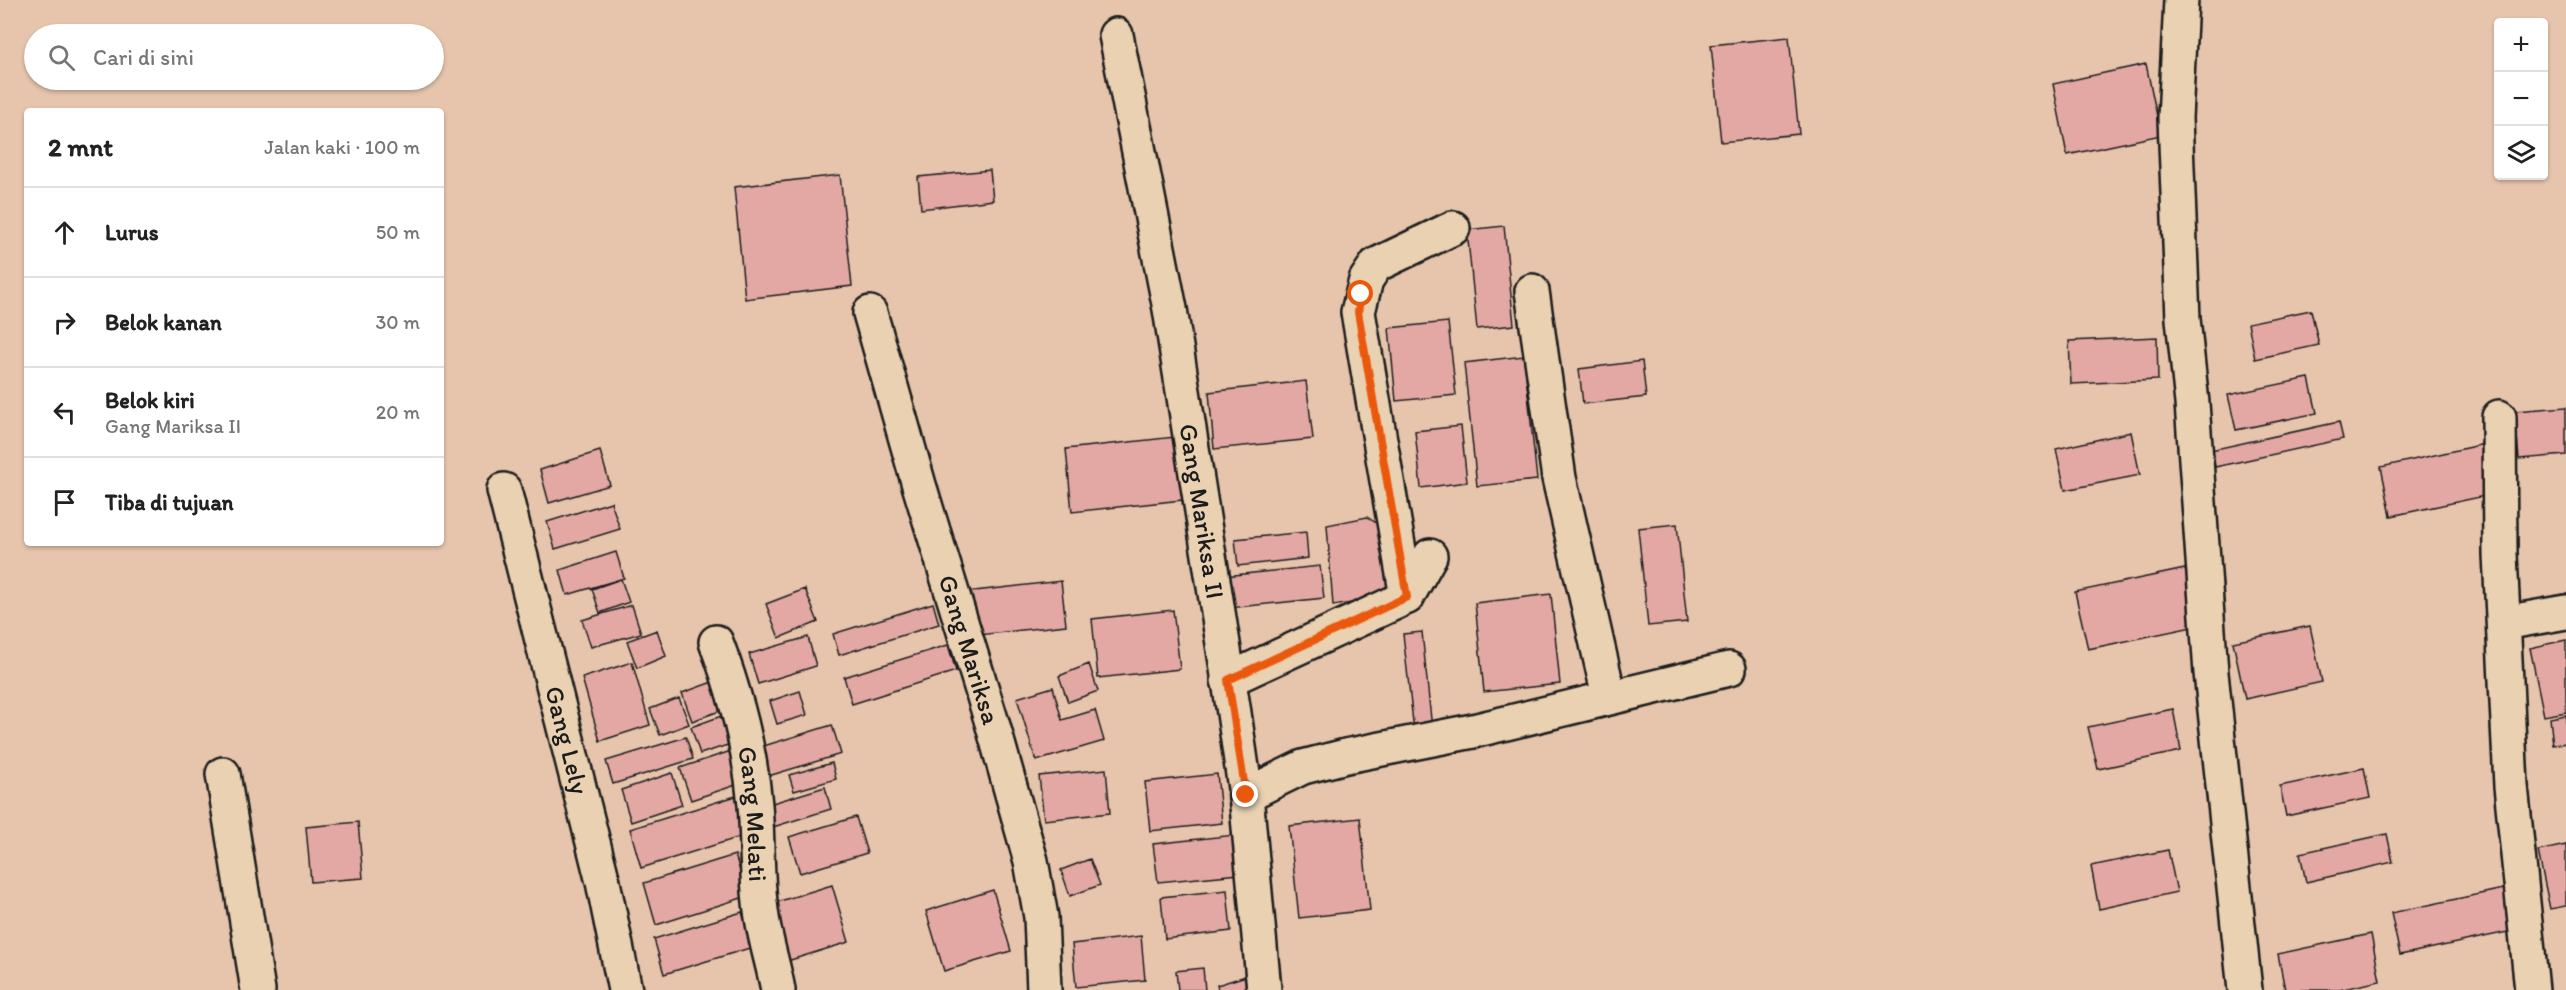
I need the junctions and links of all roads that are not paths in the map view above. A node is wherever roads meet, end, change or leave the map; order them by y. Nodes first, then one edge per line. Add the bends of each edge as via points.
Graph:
1 (2181, 0) edge
2 (1116, 35) dead end
3 (1453, 228) dead end
4 (1532, 291) dead end
5 (870, 313) dead end
6 (2499, 417) dead end
7 (504, 490) dead end
8 (1430, 556) dead end
9 (1407, 597) junction
10 (2566, 612) edge
11 (2504, 623) junction
12 (716, 642) dead end
13 (1729, 669) dead end
14 (1228, 680) junction
15 (1609, 696) junction
16 (223, 774) dead end
17 (1246, 795) junction
18 (258, 990) edge
19 (625, 990) edge
20 (778, 990) edge
21 (1044, 990) edge
22 (1264, 990) edge
23 (2245, 990) edge
24 (2532, 990) edge

1 - 23 street via 2175,118 2182,319 2192,403 2210,662
2 - 14 street, Gang Mariksa II via 1170,309
3 - 9 street via 1376,265 1366,280 1358,312
4 - 15 street via 1560,477
5 - 21 street, Gang Mariksa via 1031,861 1041,917
6 - 11 street
7 - 19 street, Gang Lely via 601,870
8 - 9 street
9 - 14 street
10 - 11 street
11 - 24 street via 2511,786
12 - 20 street, Gang Melati via 732,686 751,769 760,906
13 - 15 street
14 - 17 street, Gang Mariksa II
15 - 17 street via 1473,731 1346,756 1303,768
16 - 18 street
17 - 22 street, Gang Mariksa II

